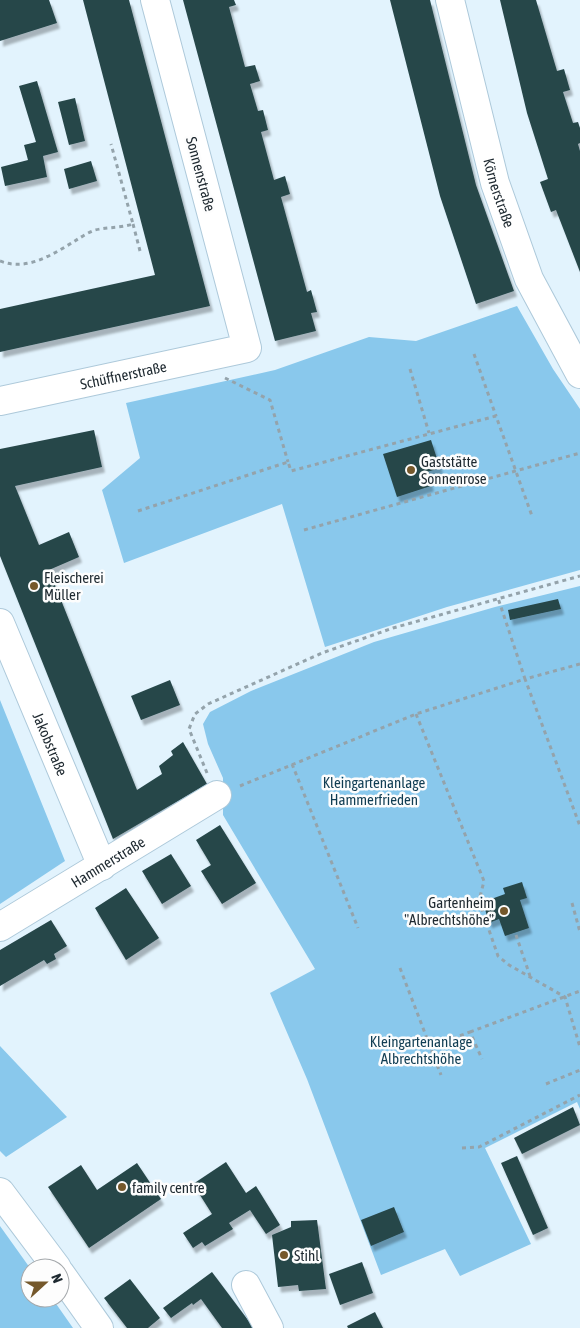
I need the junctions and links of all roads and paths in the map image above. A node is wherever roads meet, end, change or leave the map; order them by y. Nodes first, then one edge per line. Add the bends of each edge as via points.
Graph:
1 (155, 0) edge
2 (450, 0) edge
3 (111, 144) dead end
4 (133, 224) junction
5 (140, 251) dead end
6 (0, 261) edge
7 (247, 348) joint
8 (474, 354) dead end
9 (410, 369) dead end
10 (580, 374) edge
11 (223, 377) dead end
12 (0, 401) edge
13 (496, 416) junction
14 (429, 433) junction
15 (580, 453) edge
16 (288, 462) junction
17 (515, 471) junction
18 (138, 511) dead end
19 (532, 516) dead end
20 (304, 530) dead end
21 (580, 576) edge
22 (498, 598) junction
23 (1, 626) edge
24 (580, 664) edge
25 (525, 679) junction
26 (416, 714) junction
27 (292, 764) junction
28 (216, 795) junction
29 (580, 826) edge
30 (102, 866) junction
31 (572, 903) dead end
32 (0, 927) edge
33 (358, 928) dead end
34 (580, 932) edge
35 (516, 935) dead end
36 (400, 968) dead end
37 (530, 977) junction
38 (580, 991) edge
39 (566, 997) junction
40 (470, 1032) junction
41 (580, 1047) edge
42 (430, 1048) junction
43 (482, 1059) dead end
44 (580, 1070) edge
45 (441, 1074) dead end
46 (546, 1084) dead end
47 (580, 1095) edge
48 (462, 1148) dead end
49 (0, 1192) edge
50 (50, 1258) edge
51 (246, 1285) dead end
52 (70, 1287) edge
53 (100, 1328) edge
54 (270, 1328) edge

1 - 7 street, Sonnenstraße
2 - 10 street, Körnerstraße via 504,210 529,280
3 - 4 path
4 - 5 path
4 - 6 path via 94,230 55,253 26,265
7 - 12 street, Schüffnerstraße
8 - 13 path
9 - 14 path
11 - 16 path via 270,400
13 - 14 path
13 - 17 path
14 - 16 path via 291,471
15 - 17 path
16 - 18 path
17 - 19 path
17 - 20 path
21 - 22 path
22 - 25 path
22 - 28 path via 394,628 322,654 208,704 195,714 189,729
23 - 30 street, Jakobstraße
24 - 25 path
25 - 26 path
25 - 29 path
26 - 27 path
26 - 37 path via 484,881 479,900 498,956
27 - 28 path
27 - 33 path
28 - 30 street, Hammerstraße
30 - 32 street, Hammerstraße
31 - 34 path
35 - 37 path
36 - 42 path
37 - 39 path
38 - 39 path
39 - 40 path
39 - 41 path
40 - 42 path
40 - 43 path
42 - 45 path
44 - 46 path
47 - 48 path via 479,1147
49 - 50 street
51 - 54 street
52 - 53 street

